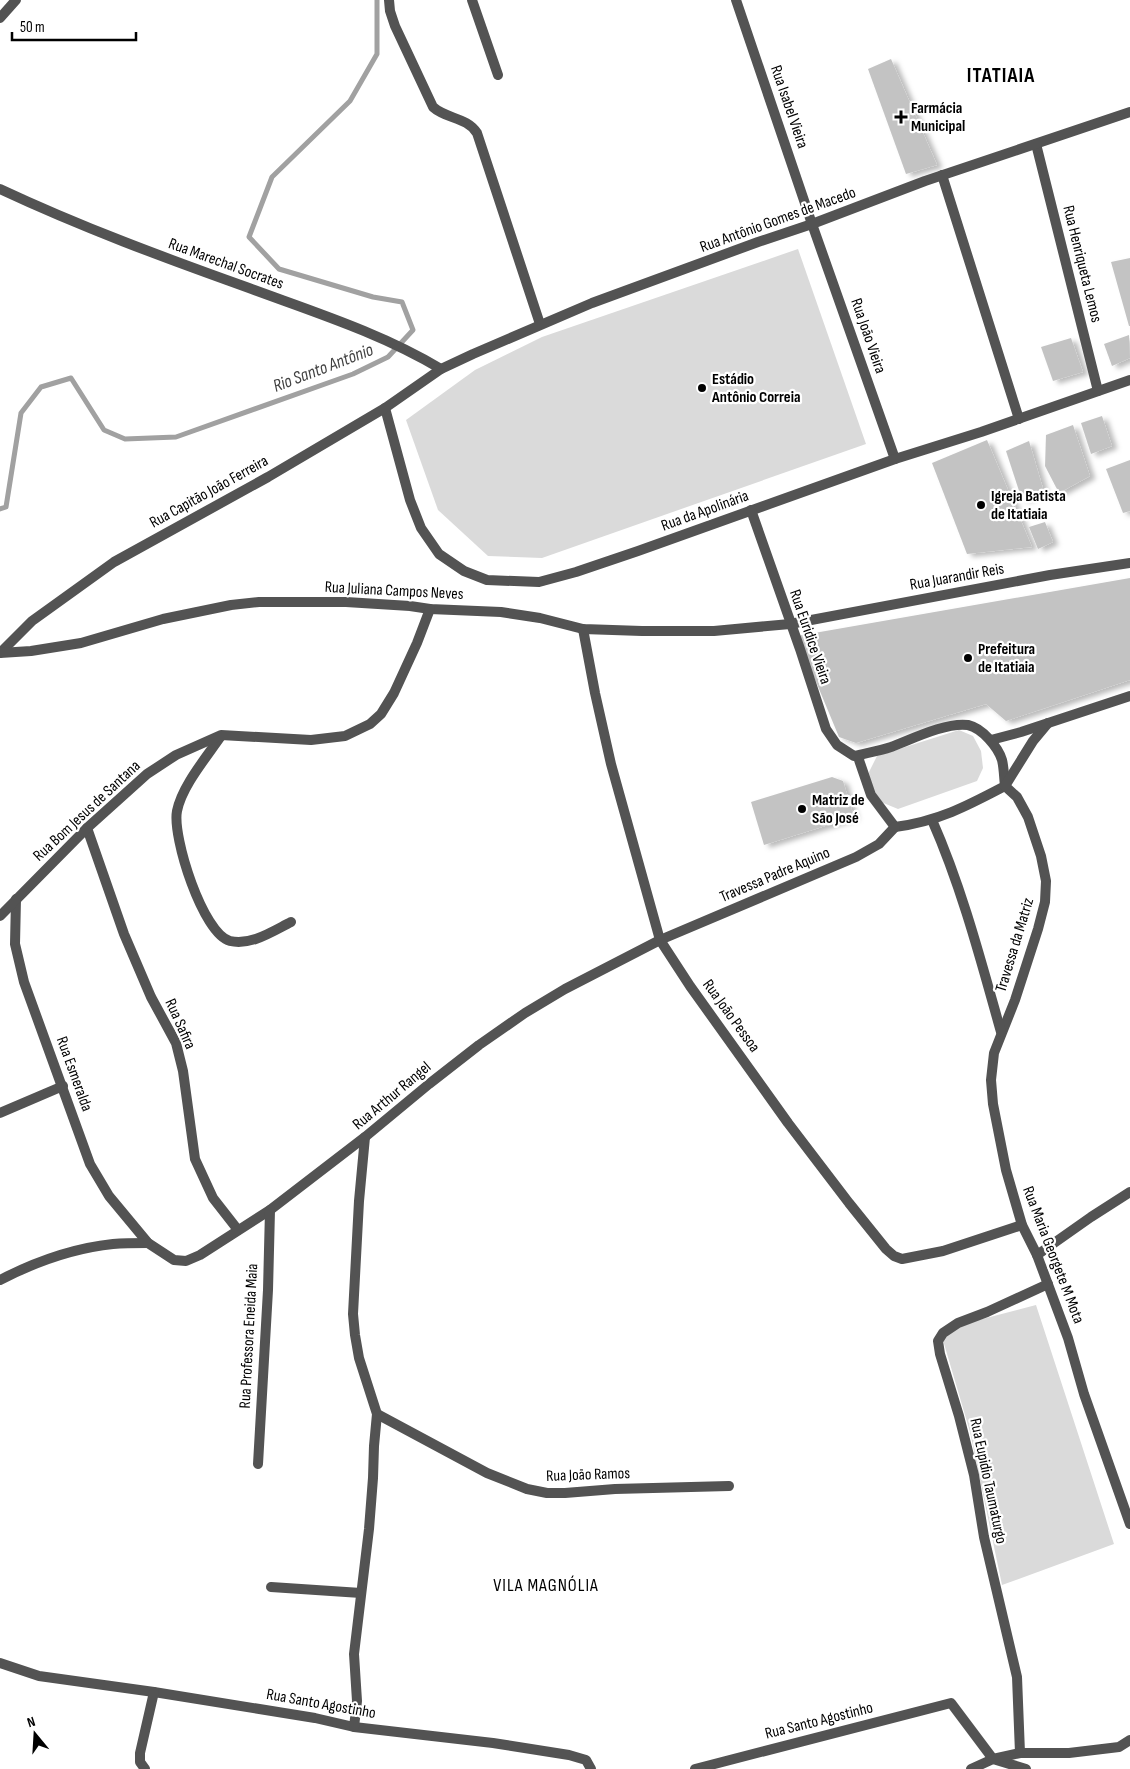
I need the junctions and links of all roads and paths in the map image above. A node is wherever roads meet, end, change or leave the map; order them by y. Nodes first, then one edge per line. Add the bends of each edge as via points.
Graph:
1 (16, 0) edge
2 (390, 0) edge
3 (472, 0) edge
4 (736, 0) edge
5 (0, 18) edge
6 (498, 75) dead end
7 (1130, 112) edge
8 (1036, 144) junction
9 (942, 176) junction
10 (0, 189) edge
11 (812, 224) junction
12 (540, 324) junction
13 (441, 369) junction
14 (1130, 380) edge
15 (1098, 391) junction
16 (386, 408) junction
17 (1019, 419) junction
18 (895, 459) junction
19 (751, 510) junction
20 (1130, 563) edge
21 (430, 609) junction
22 (790, 624) junction
23 (583, 629) junction
24 (0, 653) edge
25 (1130, 696) edge
26 (1048, 723) junction
27 (221, 736) junction
28 (991, 740) junction
29 (860, 755) junction
30 (1005, 786) junction
31 (932, 820) junction
32 (896, 827) junction
33 (87, 828) junction
34 (16, 899) junction
35 (0, 916) edge
36 (290, 922) dead end
37 (660, 940) junction
38 (1001, 1032) junction
39 (63, 1086) junction
40 (0, 1113) edge
41 (366, 1138) junction
42 (1130, 1192) edge
43 (270, 1210) junction
44 (1022, 1225) junction
45 (238, 1230) junction
46 (148, 1243) junction
47 (1037, 1255) junction
48 (0, 1280) edge
49 (1048, 1284) junction
50 (377, 1414) junction
51 (258, 1464) dead end
52 (729, 1486) dead end
53 (1130, 1524) edge
54 (271, 1587) dead end
55 (361, 1593) junction
56 (0, 1663) edge
57 (154, 1692) junction
58 (354, 1727) junction
59 (1130, 1740) edge
60 (1020, 1753) junction
61 (993, 1759) junction
62 (145, 1769) edge
63 (591, 1769) edge
64 (694, 1769) edge
65 (970, 1769) edge
66 (988, 1769) edge
67 (1026, 1769) edge

1 - 5 street
2 - 12 street via 395,26 433,107 472,126 477,134
3 - 6 street
4 - 11 street, Rua Isabel Vieira
7 - 8 street, Rua Antônio Gomes de Macedo
8 - 9 street, Rua Antônio Gomes de Macedo
8 - 15 street, Rua Henriqueta Lemos
9 - 11 street, Rua Antônio Gomes de Macedo
9 - 17 street
10 - 13 street, Rua Marechal Socrates via 137,248 379,338
11 - 12 street, Rua Antônio Gomes de Macedo
11 - 18 street, Rua João Vieira
12 - 13 street, Rua Antônio Gomes de Macedo
13 - 16 street, Rua Capitão João Ferreira
14 - 15 street, Rua da Apolinária
15 - 17 street, Rua da Apolinária
16 - 19 street, Rua da Apolinária via 407,492 421,528 439,554 464,571 487,580 539,582
16 - 24 street, Rua Capitão João Ferreira via 114,562 32,621
17 - 18 street, Rua da Apolinária
18 - 19 street, Rua da Apolinária
19 - 22 street, Rua Euridice Vieira
20 - 22 street, Rua Juarandir Reis
21 - 23 street, Rua Juliana Campos Neves via 501,612
21 - 24 street, Rua Juliana Campos Neves via 346,602 259,602 163,619 81,643 31,652
21 - 27 street, Rua Bom Jesus de Santana via 394,693 381,714 370,724 344,736 311,740
22 - 23 street, Rua Juliana Campos Neves via 714,631
22 - 29 street, Rua Euridice Vieira via 826,730 849,754
23 - 37 street, Rua João Pessoa via 611,764
25 - 26 street
26 - 28 street
26 - 30 street
27 - 33 street, Rua Bom Jesus de Santana via 176,755 147,774
27 - 36 street via 189,784 176,814 179,844 190,877 210,924 222,938 239,942 252,940
28 - 29 street via 972,726 958,725
28 - 30 street via 1002,761
29 - 32 street via 872,795
30 - 31 street
30 - 38 street, Travessa da Matriz via 1017,797 1028,817 1046,880 1045,902 1038,929
31 - 32 street
31 - 38 street via 967,915
32 - 37 street, Travessa Padre Aquino via 879,844 856,857
33 - 34 street, Rua Bom Jesus de Santana
33 - 45 street, Rua Safira via 124,934 151,997 176,1043 195,1159 213,1198
34 - 35 street, Rua Bom Jesus de Santana
34 - 39 street, Rua Esmeralda via 15,944 24,982
37 - 41 street, Rua Arthur Rangel via 525,1012 428,1084
37 - 44 street, Rua João Pessoa via 788,1124 894,1256 902,1259 943,1251
38 - 44 street, Rua Maria Georgete M Mota via 994,1053 991,1080 993,1104 1006,1170
39 - 40 street
39 - 46 street, Rua Esmeralda via 90,1164 109,1196
41 - 43 street, Rua Arthur Rangel
41 - 50 street via 353,1314 359,1358
42 - 47 street
43 - 45 street, Rua Arthur Rangel
43 - 51 street, Rua Professora Eneida Maia
44 - 47 street, Rua Maria Georgete M Mota
45 - 46 street, Rua Arthur Rangel via 186,1261 174,1260
46 - 48 street via 113,1244 82,1250 52,1258
47 - 49 street, Rua Maria Georgete M Mota
49 - 53 street, Rua Maria Georgete M Mota
49 - 60 street, Rua Eupidio Taumaturgo via 958,1323 938,1340 974,1475 984,1537 1017,1677
50 - 52 street, Rua João Ramos via 487,1473 527,1489 565,1493
50 - 55 street via 370,1529
54 - 55 street
55 - 58 street via 354,1654 357,1701
56 - 57 street, Rua Santo Agostinho via 39,1676
57 - 58 street, Rua Santo Agostinho
57 - 62 street via 140,1753 140,1762
58 - 63 street, Rua Santo Agostinho via 569,1755 586,1760
59 - 60 street via 1119,1747 1069,1753
60 - 61 street
61 - 64 street, Rua Santo Agostinho via 951,1703
61 - 65 street
61 - 66 street
61 - 67 street

